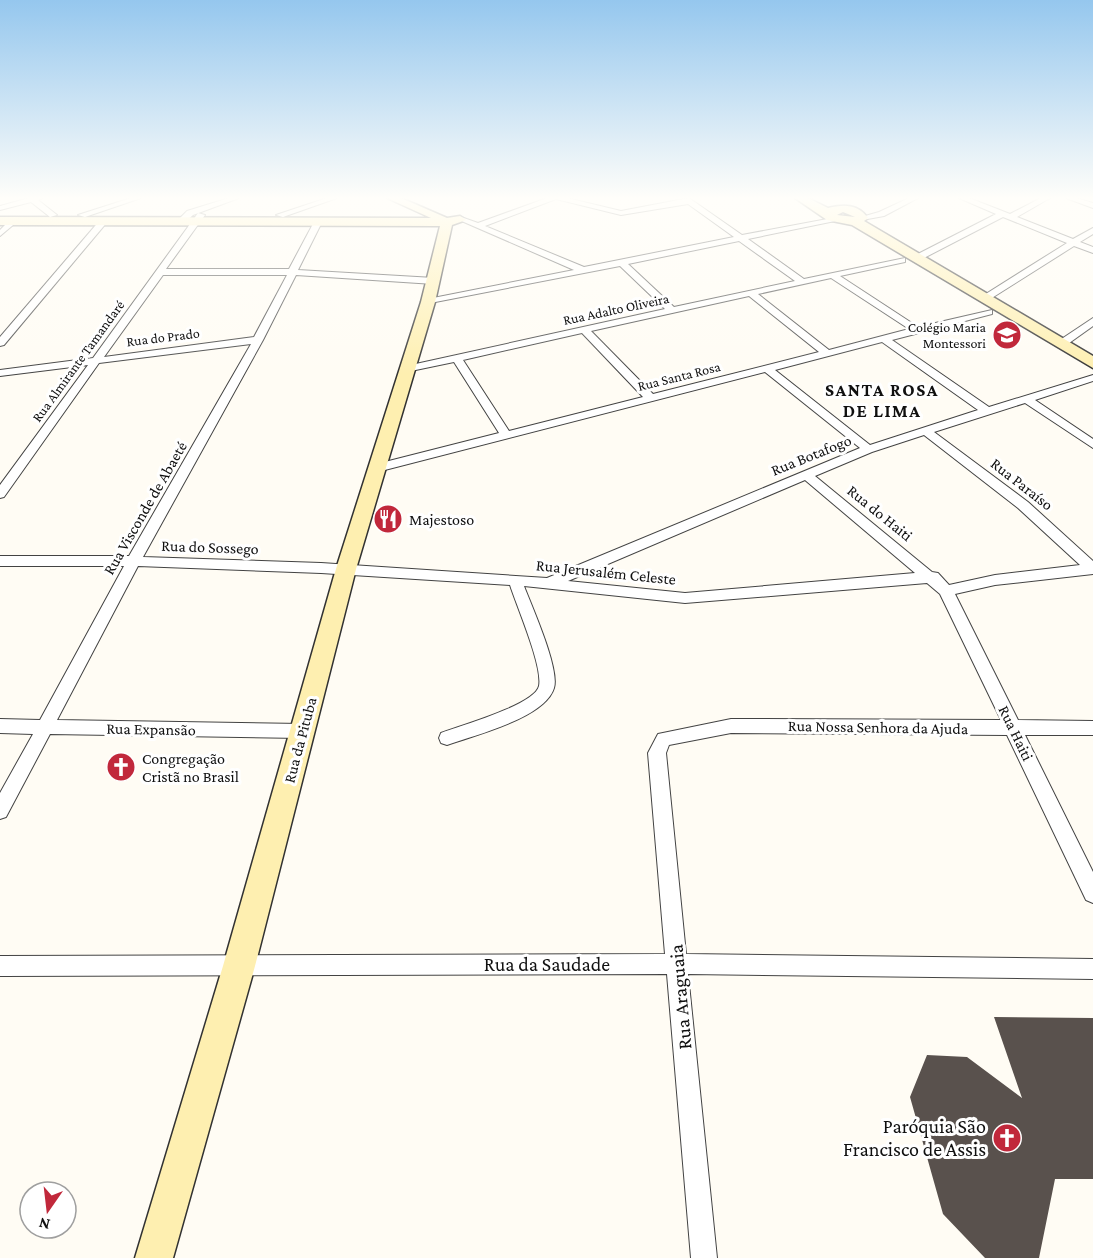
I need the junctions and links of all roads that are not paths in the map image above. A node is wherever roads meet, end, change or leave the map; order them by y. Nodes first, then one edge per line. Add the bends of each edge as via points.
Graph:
1 (74, 257) edge
2 (169, 257) edge
3 (301, 257) edge
4 (440, 257) edge
5 (551, 257) edge
6 (654, 257) edge
7 (767, 257) edge
8 (906, 257) edge
9 (915, 257) edge
10 (1055, 257) edge
11 (910, 259) junction
12 (622, 263) junction
13 (585, 271) junction
14 (161, 272) junction
15 (294, 272) junction
16 (834, 276) junction
17 (434, 281) junction
18 (802, 282) junction
19 (750, 293) junction
20 (428, 302) junction
21 (987, 306) junction
22 (673, 310) junction
23 (1093, 321) edge
24 (584, 330) junction
25 (916, 330) junction
26 (883, 338) junction
27 (258, 340) junction
28 (0, 344) edge
29 (1061, 344) junction
30 (825, 352) junction
31 (457, 358) junction
32 (94, 360) junction
33 (1093, 363) edge
34 (406, 369) junction
35 (768, 369) junction
36 (0, 373) edge
37 (1093, 377) edge
38 (651, 398) junction
39 (1025, 398) junction
40 (985, 410) junction
41 (926, 431) junction
42 (506, 435) junction
43 (1093, 444) edge
44 (868, 449) junction
45 (377, 468) junction
46 (806, 475) junction
47 (0, 494) edge
48 (0, 561) edge
49 (133, 562) junction
50 (346, 569) junction
51 (1093, 569) edge
52 (933, 577) junction
53 (515, 580) junction
54 (548, 583) junction
55 (946, 591) junction
56 (0, 726) edge
57 (44, 727) junction
58 (1093, 728) edge
59 (1014, 729) junction
60 (302, 731) junction
61 (447, 738) dead end
62 (664, 739) joint
63 (0, 810) edge
64 (1093, 893) edge
65 (676, 964) junction
66 (0, 966) edge
67 (238, 966) junction
68 (1093, 969) edge
69 (154, 1258) edge
70 (704, 1258) edge

1 - 28 street
2 - 14 street, Rua Almirante Tamandaré
3 - 15 street, Rua Visconde de Abaeté
4 - 17 street, Rua da Pituba
5 - 13 street
6 - 12 street
7 - 18 street
8 - 11 street
9 - 11 street, Rua Adalto Oliveira
10 - 21 street, Rua Santa Rosa
11 - 16 street, Rua Adalto Oliveira
11 - 21 street
12 - 13 street
12 - 22 street
13 - 20 street
14 - 15 street
14 - 32 street, Rua Almirante Tamandaré
15 - 17 street
15 - 27 street, Rua Visconde de Abaeté
16 - 18 street, Rua Adalto Oliveira
16 - 25 street
17 - 20 street, Rua da Pituba
18 - 19 street, Rua Adalto Oliveira
19 - 22 street, Rua Adalto Oliveira
19 - 30 street
20 - 34 street, Rua da Pituba
21 - 25 street, Rua Santa Rosa
21 - 29 street
21 - 37 street
22 - 24 street, Rua Adalto Oliveira
23 - 29 street
24 - 31 street, Rua Adalto Oliveira
24 - 38 street
25 - 26 street, Rua Santa Rosa
26 - 30 street, Rua Santa Rosa
26 - 40 street
27 - 32 street, Rua do Prado
27 - 49 street, Rua Visconde de Abaeté
29 - 33 street
30 - 35 street, Rua Santa Rosa
31 - 34 street, Rua Adalto Oliveira
31 - 42 street
32 - 36 street, Rua do Prado
32 - 47 street, Rua Almirante Tamandaré
34 - 45 street, Rua da Pituba
35 - 38 street, Rua Santa Rosa
35 - 44 street
37 - 39 street, Rua Botafogo
38 - 42 street, Rua Santa Rosa
39 - 40 street, Rua Botafogo
39 - 43 street
40 - 41 street, Rua Botafogo
41 - 44 street, Rua Botafogo
41 - 51 street, Rua Paraíso via 1023,505
42 - 45 street, Rua Santa Rosa
44 - 46 street, Rua Botafogo
45 - 50 street, Rua da Pituba
46 - 52 street, Rua do Haiti
46 - 54 street, Rua Botafogo
48 - 49 street, Rua do Sossego
49 - 50 street, Rua do Sossego
49 - 57 street, Rua Visconde de Abaeté
50 - 53 street, Rua Jerusalém Celeste
50 - 60 street, Rua da Pituba
51 - 55 street via 994,580
52 - 54 street, Rua Jerusalém Celeste via 685,598
52 - 55 street, Rua Haiti
53 - 54 street, Rua Jerusalém Celeste
53 - 61 street via 545,665 547,686 542,696 525,709
55 - 59 street, Rua Haiti
56 - 57 street, Rua Expansão
57 - 60 street, Rua Expansão
57 - 63 street, Rua Visconde de Abaeté
58 - 59 street, Rua Nossa Senhora da Ajuda
59 - 62 street, Rua Nossa Senhora da Ajuda via 762,725
59 - 64 street, Rua Haiti
60 - 67 street, Rua da Pituba
62 - 65 street, Rua Araguaia via 657,753
65 - 67 street, Rua da Saudade
65 - 68 street, Rua da Saudade
65 - 70 street, Rua Araguaia
66 - 67 street, Rua da Saudade
67 - 69 street, Rua da Pituba

